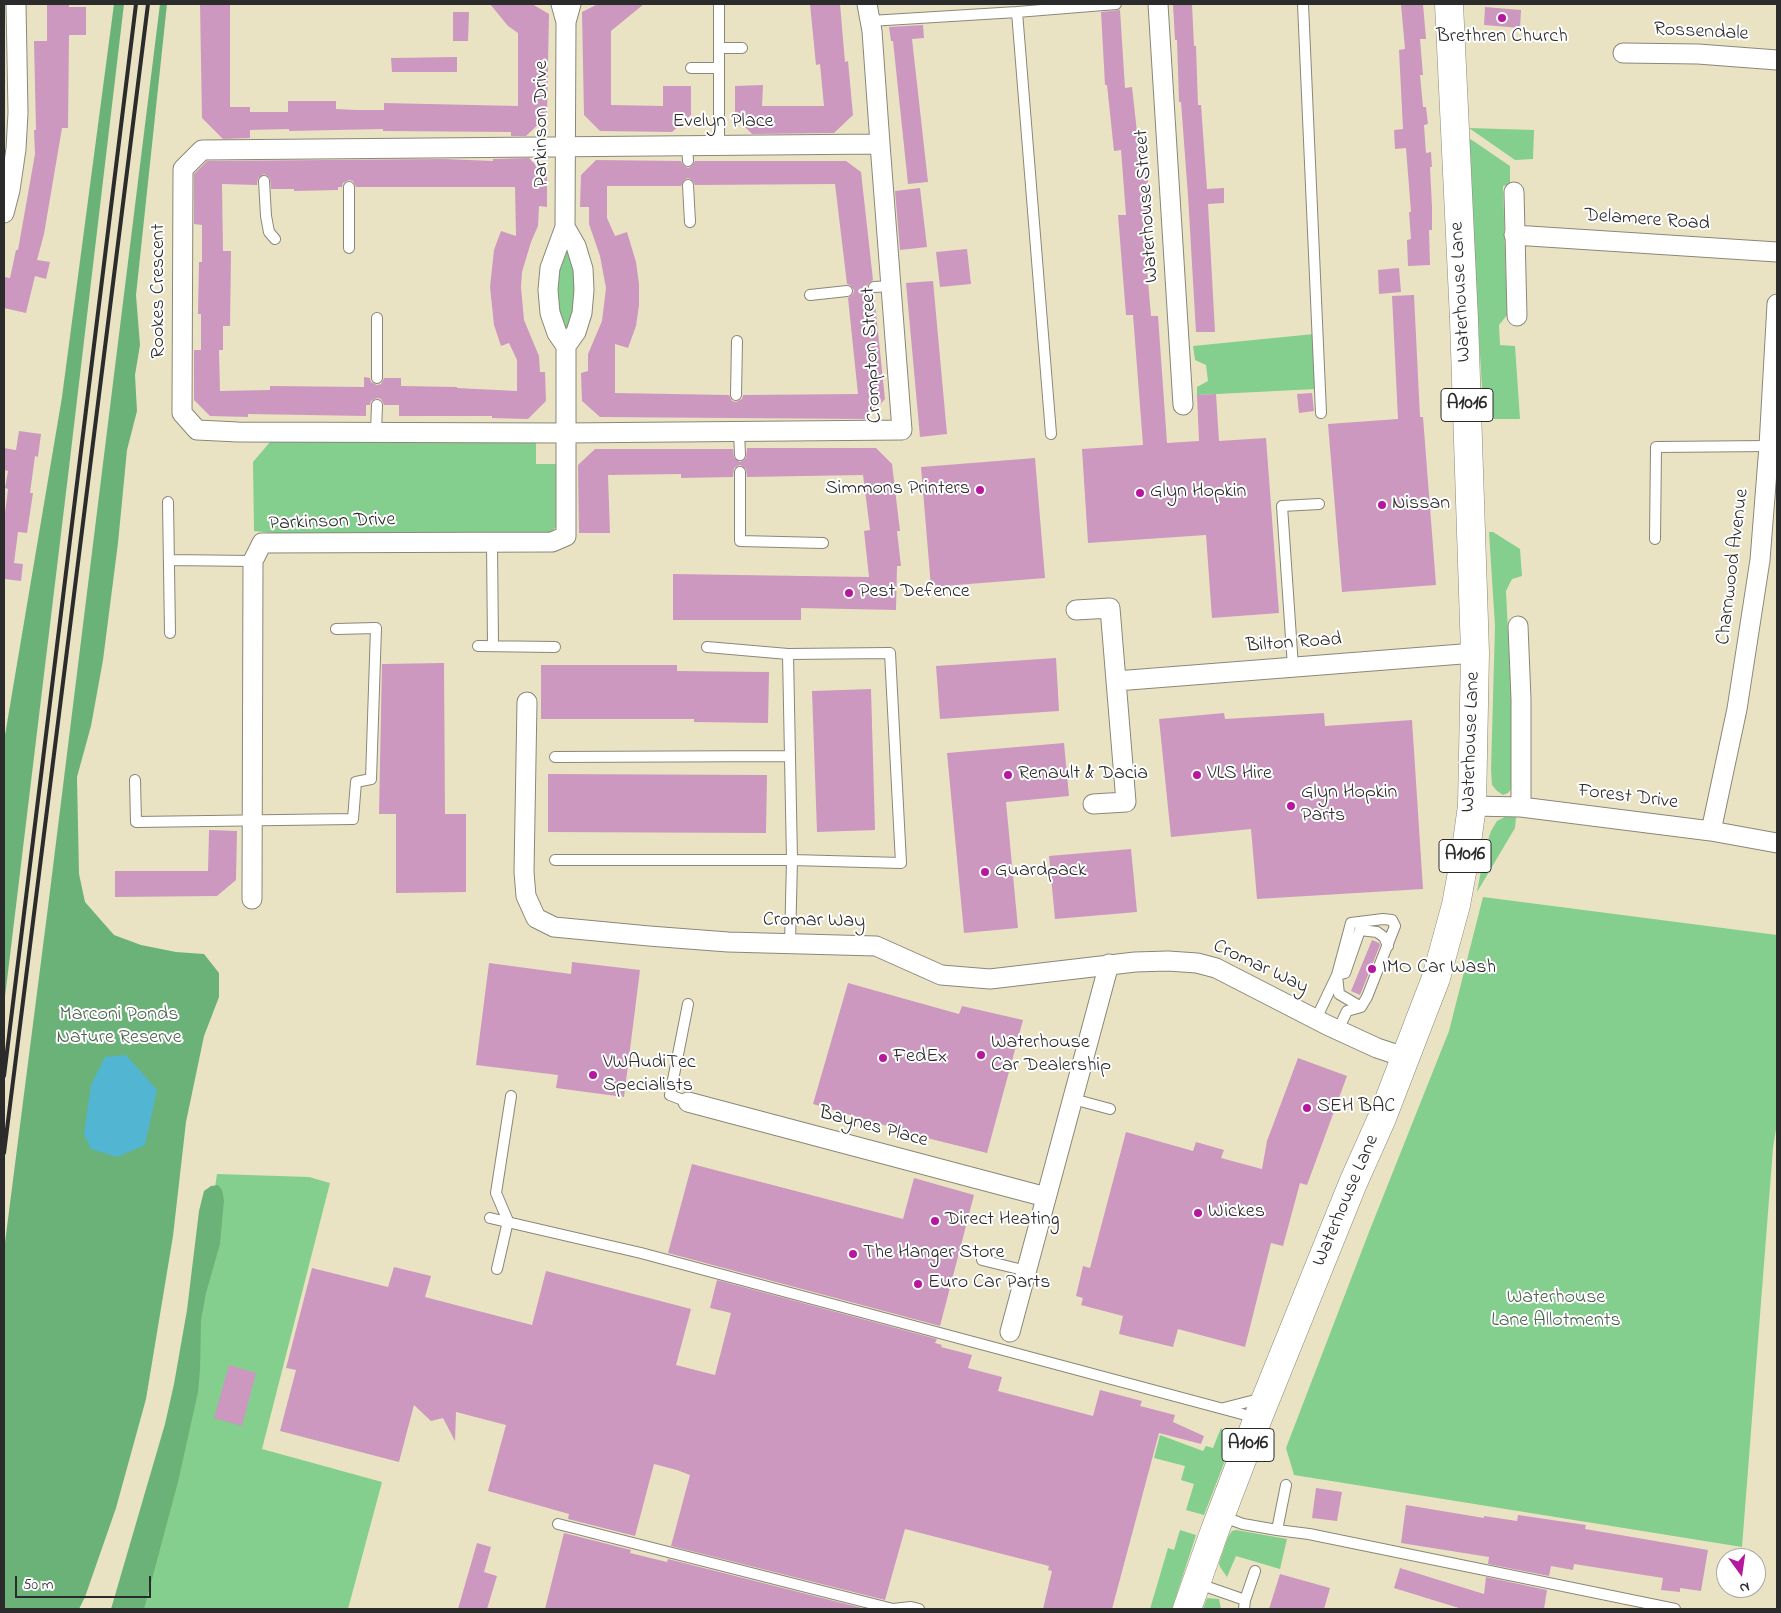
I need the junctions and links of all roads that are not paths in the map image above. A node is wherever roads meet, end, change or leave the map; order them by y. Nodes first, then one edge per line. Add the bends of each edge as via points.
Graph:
1 (16, 4) edge
2 (561, 4) edge
3 (570, 4) edge
4 (719, 4) edge
5 (1116, 4) edge
6 (1158, 4) edge
7 (1303, 4) edge
8 (1449, 4) edge
9 (1044, 6) edge
10 (869, 12) edge
11 (1017, 12) junction
12 (566, 22) junction
13 (719, 48) junction
14 (742, 48) dead end
15 (1624, 53) dead end
16 (1777, 60) edge
17 (692, 68) dead end
18 (719, 68) junction
19 (880, 144) junction
20 (566, 146) junction
21 (719, 146) junction
22 (264, 181) dead end
23 (688, 186) dead end
24 (349, 187) dead end
25 (1514, 192) dead end
26 (4, 212) edge
27 (690, 222) dead end
28 (565, 227) junction
29 (1514, 235) junction
30 (274, 239) dead end
31 (350, 248) dead end
32 (1777, 252) edge
33 (847, 291) dead end
34 (810, 295) dead end
35 (1777, 304) edge
36 (1517, 316) dead end
37 (377, 318) dead end
38 (737, 341) dead end
39 (566, 346) junction
40 (377, 378) dead end
41 (736, 395) dead end
42 (376, 405) dead end
43 (1183, 406) dead end
44 (1322, 413) dead end
45 (737, 428) junction
46 (376, 432) junction
47 (566, 433) junction
48 (1051, 434) dead end
49 (1769, 446) junction
50 (740, 455) dead end
51 (740, 472) dead end
52 (168, 502) dead end
53 (1319, 504) dead end
54 (1655, 539) dead end
55 (492, 543) junction
56 (823, 543) dead end
57 (169, 560) junction
58 (254, 561) junction
59 (1076, 610) dead end
60 (1518, 626) dead end
61 (336, 629) dead end
62 (170, 633) dead end
63 (478, 646) dead end
64 (493, 646) junction
65 (555, 647) dead end
66 (707, 647) dead end
67 (1475, 653) junction
68 (788, 654) junction
69 (1293, 667) junction
70 (1116, 680) junction
71 (527, 702) dead end
72 (790, 756) junction
73 (555, 757) dead end
74 (135, 780) dead end
75 (1093, 804) dead end
76 (1472, 806) junction
77 (1520, 808) junction
78 (252, 820) junction
79 (1710, 831) junction
80 (1777, 843) edge
81 (555, 860) dead end
82 (792, 860) junction
83 (252, 899) dead end
84 (790, 944) junction
85 (1388, 946) junction
86 (1109, 964) junction
87 (1337, 975) junction
88 (688, 1004) dead end
89 (1361, 1007) junction
90 (1316, 1019) junction
91 (1338, 1030) junction
92 (1404, 1057) junction
93 (511, 1096) dead end
94 (1073, 1099) junction
95 (688, 1102) joint
96 (1110, 1109) dead end
97 (1046, 1197) junction
98 (490, 1218) dead end
99 (508, 1222) junction
100 (982, 1260) dead end
101 (497, 1269) dead end
102 (1027, 1271) junction
103 (1010, 1332) dead end
104 (1262, 1408) junction
105 (1223, 1409) junction
106 (1286, 1485) dead end
107 (1220, 1515) junction
108 (558, 1524) dead end
109 (1277, 1530) junction
110 (1256, 1571) dead end
111 (1196, 1583) junction
112 (1245, 1605) edge
113 (893, 1609) edge
114 (919, 1609) edge
115 (1187, 1609) edge
116 (1675, 1609) edge

1 - 26 street via 16,149
2 - 12 street, Parkinson Drive
3 - 12 street, Parkinson Drive
4 - 13 lane
5 - 9 lane
6 - 43 street, Waterhouse Street
7 - 44 lane
8 - 67 main road, Waterhouse Lane / A1016
9 - 11 lane
10 - 11 lane
10 - 19 street, Crompton Street
11 - 48 lane
12 - 20 street, Parkinson Drive
13 - 14 lane
13 - 18 lane
15 - 16 street, Rossendale
17 - 18 lane
18 - 21 lane
19 - 21 street, Evelyn Place
19 - 45 street, Crompton Street via 882,286 902,430
20 - 21 street, Evelyn Place via 688,153
20 - 28 street, Parkinson Drive
20 - 46 street, Rookes Crescent via 265,154 202,150 183,169 182,413 197,430
22 - 30 lane via 269,232
23 - 27 lane
24 - 31 lane
25 - 29 street
28 - 39 street, Parkinson Drive via 550,268 548,290 550,313
28 - 39 street, Parkinson Drive via 576,246 583,269 584,290 576,332
29 - 32 street, Delamere Road
29 - 36 street
33 - 34 lane
35 - 49 street, Charnwood Avenue
37 - 40 lane
38 - 41 lane
39 - 47 street, Parkinson Drive
42 - 46 lane
45 - 47 street, Crompton Street
45 - 50 lane
46 - 47 street, Rookes Crescent
47 - 55 street, Parkinson Drive via 566,536 552,542
49 - 54 lane via 1656,447
49 - 79 street, Charnwood Avenue via 1760,560 1746,654
51 - 56 lane via 740,541
52 - 57 lane
53 - 69 lane via 1282,506
55 - 58 street, Parkinson Drive via 262,543
55 - 64 lane
57 - 58 lane
57 - 62 lane
58 - 78 street, Parkinson Drive
59 - 70 street via 1110,608
60 - 77 street
61 - 78 lane via 376,628 371,779 356,782 353,819
63 - 64 lane
64 - 65 lane
66 - 68 lane
67 - 69 street, Bilton Road
67 - 76 main road, Waterhouse Lane / A1016
68 - 72 lane
68 - 82 lane via 890,653 902,863
69 - 70 street, Bilton Road
70 - 75 street via 1126,802
71 - 84 street, Cromar Way via 524,872 526,896 536,918 554,926 630,934
72 - 73 lane
72 - 82 lane
74 - 78 lane via 136,822
76 - 77 street, Forest Drive
76 - 92 main road, Waterhouse Lane / A1016 via 1456,905 1436,978
77 - 79 street, Forest Drive
78 - 83 street, Parkinson Drive
79 - 80 street, Forest Drive
81 - 82 lane
82 - 84 lane
84 - 86 street, Cromar Way via 876,946 941,975 990,979
85 - 87 lane via 1384,937 1376,932 1360,930 1345,974
85 - 87 lane via 1394,926 1392,920 1351,923
85 - 89 lane
86 - 90 street, Cromar Way via 1168,960 1216,968
86 - 94 street
87 - 89 lane via 1339,994
87 - 90 lane
88 - 95 lane via 670,1095
89 - 91 lane via 1347,1011
90 - 91 street, Cromar Way
91 - 92 street, Cromar Way
92 - 104 main road, Waterhouse Lane / A1016
93 - 99 lane via 496,1193
94 - 96 lane
94 - 97 street
95 - 97 street, Baynes Place
97 - 102 street
98 - 99 lane
99 - 101 lane
99 - 105 lane via 660,1258
100 - 102 lane
102 - 103 street
104 - 105 lane
104 - 105 lane
104 - 107 main road, Waterhouse Lane / A1016
106 - 109 lane
107 - 109 lane via 1243,1524
107 - 111 main road, Waterhouse Lane / A1016
108 - 113 lane
109 - 116 lane via 1310,1534
110 - 112 lane
111 - 112 lane
111 - 115 main road, Waterhouse Lane / A1016
113 - 114 lane

